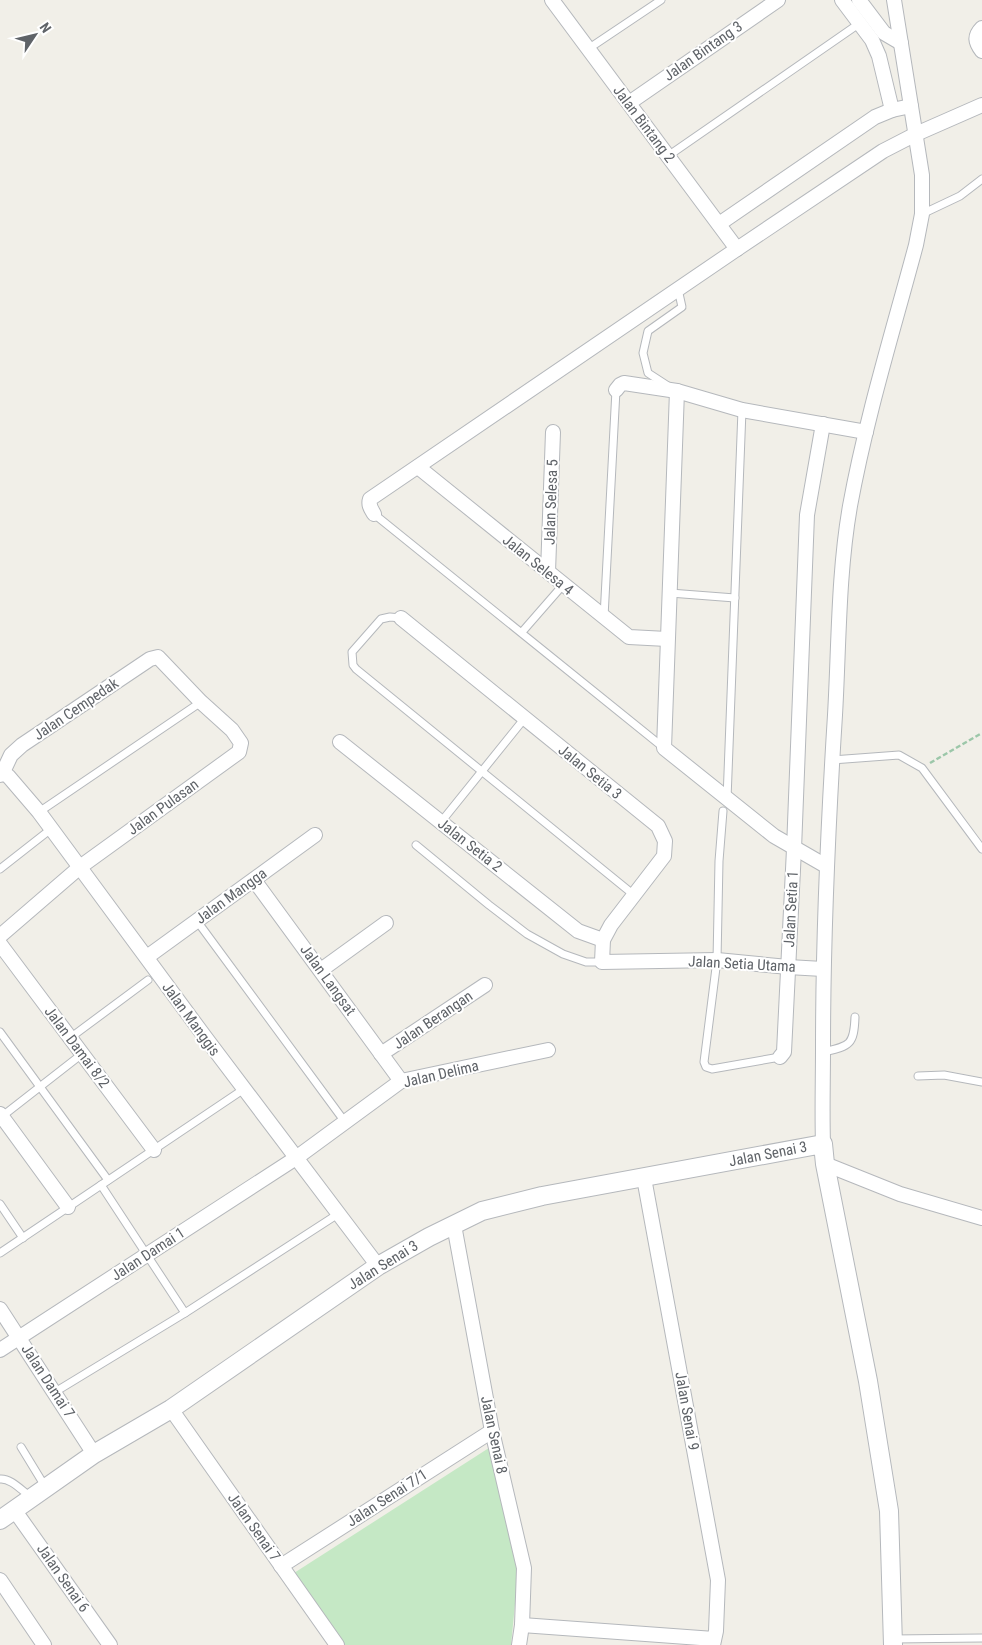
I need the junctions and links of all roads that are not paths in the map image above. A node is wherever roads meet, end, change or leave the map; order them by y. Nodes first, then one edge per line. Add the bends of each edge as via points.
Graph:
1 (552, 0) edge
2 (661, 0) edge
3 (778, 0) edge
4 (842, 0) edge
5 (859, 0) edge
6 (894, 0) edge
7 (860, 23) junction
8 (982, 28) edge
9 (901, 43) junction
10 (588, 49) junction
11 (982, 51) edge
12 (628, 103) junction
13 (982, 105) edge
14 (911, 106) junction
15 (892, 110) junction
16 (916, 134) junction
17 (668, 156) junction
18 (982, 179) edge
19 (922, 214) junction
20 (719, 224) junction
21 (737, 248) junction
22 (678, 289) junction
23 (616, 390) joint
24 (677, 391) junction
25 (742, 410) junction
26 (823, 424) junction
27 (553, 432) dead end
28 (866, 432) junction
29 (418, 467) junction
30 (374, 514) joint
31 (548, 572) junction
32 (562, 585) junction
33 (670, 593) junction
34 (735, 598) junction
35 (401, 618) joint
36 (604, 618) junction
37 (522, 632) junction
38 (667, 639) junction
39 (201, 702) junction
40 (524, 719) junction
41 (340, 742) dead end
42 (664, 748) junction
43 (832, 760) junction
44 (480, 771) junction
45 (2, 774) edge
46 (725, 806) junction
47 (39, 812) junction
48 (441, 822) junction
49 (51, 829) junction
50 (315, 836) dead end
51 (416, 845) dead end
52 (794, 849) junction
53 (982, 849) edge
54 (826, 866) junction
55 (80, 867) junction
56 (0, 869) edge
57 (254, 880) junction
58 (634, 895) junction
59 (197, 921) junction
60 (386, 923) dead end
61 (0, 936) edge
62 (603, 940) junction
63 (0, 944) edge
64 (147, 957) junction
65 (716, 960) junction
66 (602, 962) junction
67 (788, 968) junction
68 (823, 969) junction
69 (321, 970) junction
70 (148, 980) dead end
71 (485, 985) dead end
72 (855, 1017) dead end
73 (0, 1032) edge
74 (70, 1038) junction
75 (548, 1050) dead end
76 (823, 1052) junction
77 (82, 1054) junction
78 (381, 1054) junction
79 (780, 1057) joint
80 (918, 1076) dead end
81 (401, 1081) junction
82 (982, 1082) edge
83 (40, 1087) junction
84 (244, 1089) junction
85 (1, 1116) edge
86 (345, 1122) junction
87 (823, 1144) junction
88 (154, 1150) junction
89 (296, 1158) junction
90 (825, 1164) junction
91 (644, 1178) junction
92 (108, 1180) junction
93 (101, 1185) junction
94 (0, 1204) edge
95 (68, 1207) junction
96 (338, 1214) junction
97 (982, 1218) edge
98 (454, 1225) junction
99 (23, 1238) junction
100 (0, 1253) edge
101 (148, 1254) junction
102 (378, 1266) junction
103 (0, 1309) edge
104 (185, 1312) junction
105 (20, 1337) junction
106 (0, 1350) edge
107 (55, 1392) junction
108 (171, 1408) junction
109 (492, 1431) junction
110 (20, 1447) dead end
111 (94, 1454) junction
112 (0, 1479) edge
113 (39, 1493) junction
114 (15, 1511) junction
115 (0, 1520) edge
116 (281, 1566) junction
117 (0, 1580) edge
118 (522, 1626) junction
119 (982, 1638) edge
120 (713, 1642) edge
121 (893, 1642) edge
122 (44, 1645) edge
123 (110, 1645) edge
124 (337, 1645) edge
125 (518, 1645) edge

1 - 10 street, Jalan Bintang 2
2 - 10 lane
3 - 12 street, Jalan Bintang 3
4 - 7 street
5 - 9 street via 884,33
6 - 9 street
7 - 15 street via 879,56
7 - 17 lane
8 - 11 street via 976,40
9 - 14 street
10 - 12 street, Jalan Bintang 2
12 - 17 street, Jalan Bintang 2
13 - 16 street
14 - 15 street
14 - 16 street
15 - 20 street via 875,117
16 - 19 street via 922,175
16 - 21 street via 883,151
17 - 20 street, Jalan Bintang 2
18 - 19 lane via 960,196
19 - 28 street
20 - 21 street, Jalan Bintang 2
21 - 22 street
22 - 24 lane via 682,307 648,331 643,353 648,373
22 - 29 street
23 - 24 street via 624,383
23 - 36 lane
24 - 25 street
24 - 33 street
25 - 26 street
25 - 34 lane
26 - 28 street
26 - 52 street, Jalan Setia 1 via 807,515
27 - 31 street, Jalan Selesa 5
28 - 43 street via 850,507 844,562
29 - 30 street via 370,499
29 - 31 street, Jalan Selesa 4
30 - 37 lane
31 - 32 street, Jalan Selesa 4
32 - 36 street, Jalan Selesa 4
32 - 37 lane
33 - 34 lane
33 - 38 street
34 - 46 lane
35 - 40 street, Jalan Setia 3
35 - 44 lane via 381,619 352,652 353,665
36 - 38 street, Jalan Selesa 4 via 629,638
37 - 42 lane
38 - 42 street
39 - 45 street, Jalan Cempedak via 158,657 150,659 22,746 11,755
39 - 47 lane
39 - 55 street, Jalan Pulasan via 232,730 241,743 239,752
40 - 44 lane
40 - 58 street, Jalan Setia 3 via 658,826 665,841 664,856
41 - 48 street, Jalan Setia 2
42 - 46 street
43 - 53 lane via 900,755 922,768
43 - 54 street
44 - 48 lane
44 - 58 lane
45 - 47 street, Jalan Manggis via 9,777
46 - 52 street
46 - 65 lane via 718,879
47 - 49 street, Jalan Manggis
48 - 62 street, Jalan Setia 2 via 578,931
49 - 55 street, Jalan Manggis
49 - 56 lane
50 - 57 street, Jalan Mangga
51 - 66 lane via 527,934 563,954 586,962
52 - 54 street
52 - 67 street, Jalan Setia 1
54 - 68 street
55 - 61 street, Jalan Pulasan
55 - 64 street, Jalan Manggis
57 - 59 street, Jalan Mangga
57 - 69 street, Jalan Langsat
58 - 62 street, Jalan Setia 3
59 - 64 street, Jalan Mangga
59 - 86 lane
60 - 69 street
62 - 66 street, Jalan Setia 3
63 - 74 street, Jalan Damai 8/2
64 - 84 street, Jalan Manggis
65 - 66 street, Jalan Setia Utama
65 - 67 street, Jalan Setia Utama
65 - 79 lane via 706,1067 712,1069
67 - 68 street, Jalan Setia Utama
67 - 79 street, Jalan Setia 1 via 784,1052
68 - 76 street
69 - 78 street, Jalan Langsat
70 - 74 lane
71 - 78 street, Jalan Berangan
72 - 76 lane via 854,1033 849,1043
73 - 83 lane
74 - 77 street, Jalan Damai 8/2
75 - 81 street, Jalan Delima
76 - 87 street
77 - 83 lane
77 - 88 street, Jalan Damai 8/2
78 - 81 street, Jalan Langsat
80 - 82 lane via 944,1075
81 - 86 street, Jalan Delima
83 - 85 lane
83 - 92 lane
84 - 88 lane
84 - 89 street, Jalan Manggis
85 - 95 street
86 - 89 street, Jalan Delima
87 - 90 street
87 - 91 street, Jalan Senai 3
88 - 92 lane
89 - 96 street, Jalan Manggis
89 - 101 street, Jalan Damai 1
90 - 97 street via 900,1194
90 - 121 street via 868,1381 889,1511
91 - 98 street, Jalan Senai 3 via 542,1196 482,1211
91 - 120 street, Jalan Senai 9 via 718,1580
92 - 93 lane
93 - 95 lane
93 - 101 lane
94 - 99 lane
95 - 99 lane
96 - 102 street, Jalan Manggis
96 - 104 lane
98 - 102 street, Jalan Senai 3
98 - 109 street, Jalan Senai 8
99 - 100 lane
101 - 104 lane
101 - 105 street, Jalan Damai 1
102 - 108 street, Jalan Senai 3
103 - 105 street, Jalan Damai 7
104 - 107 lane
105 - 106 street, Jalan Damai 1
105 - 107 street, Jalan Damai 7
107 - 111 street, Jalan Damai 7
108 - 111 street, Jalan Senai 3
108 - 116 street, Jalan Senai 7
109 - 116 street, Jalan Senai 7/1
109 - 118 street, Jalan Senai 8 via 524,1568
110 - 113 lane
111 - 113 street, Jalan Senai 3
112 - 113 lane
113 - 114 street, Jalan Senai 3
114 - 115 street, Jalan Senai 3
114 - 123 street, Jalan Senai 6
116 - 124 street, Jalan Senai 7
117 - 122 street
118 - 120 street
118 - 125 street, Jalan Senai 8
119 - 121 lane

